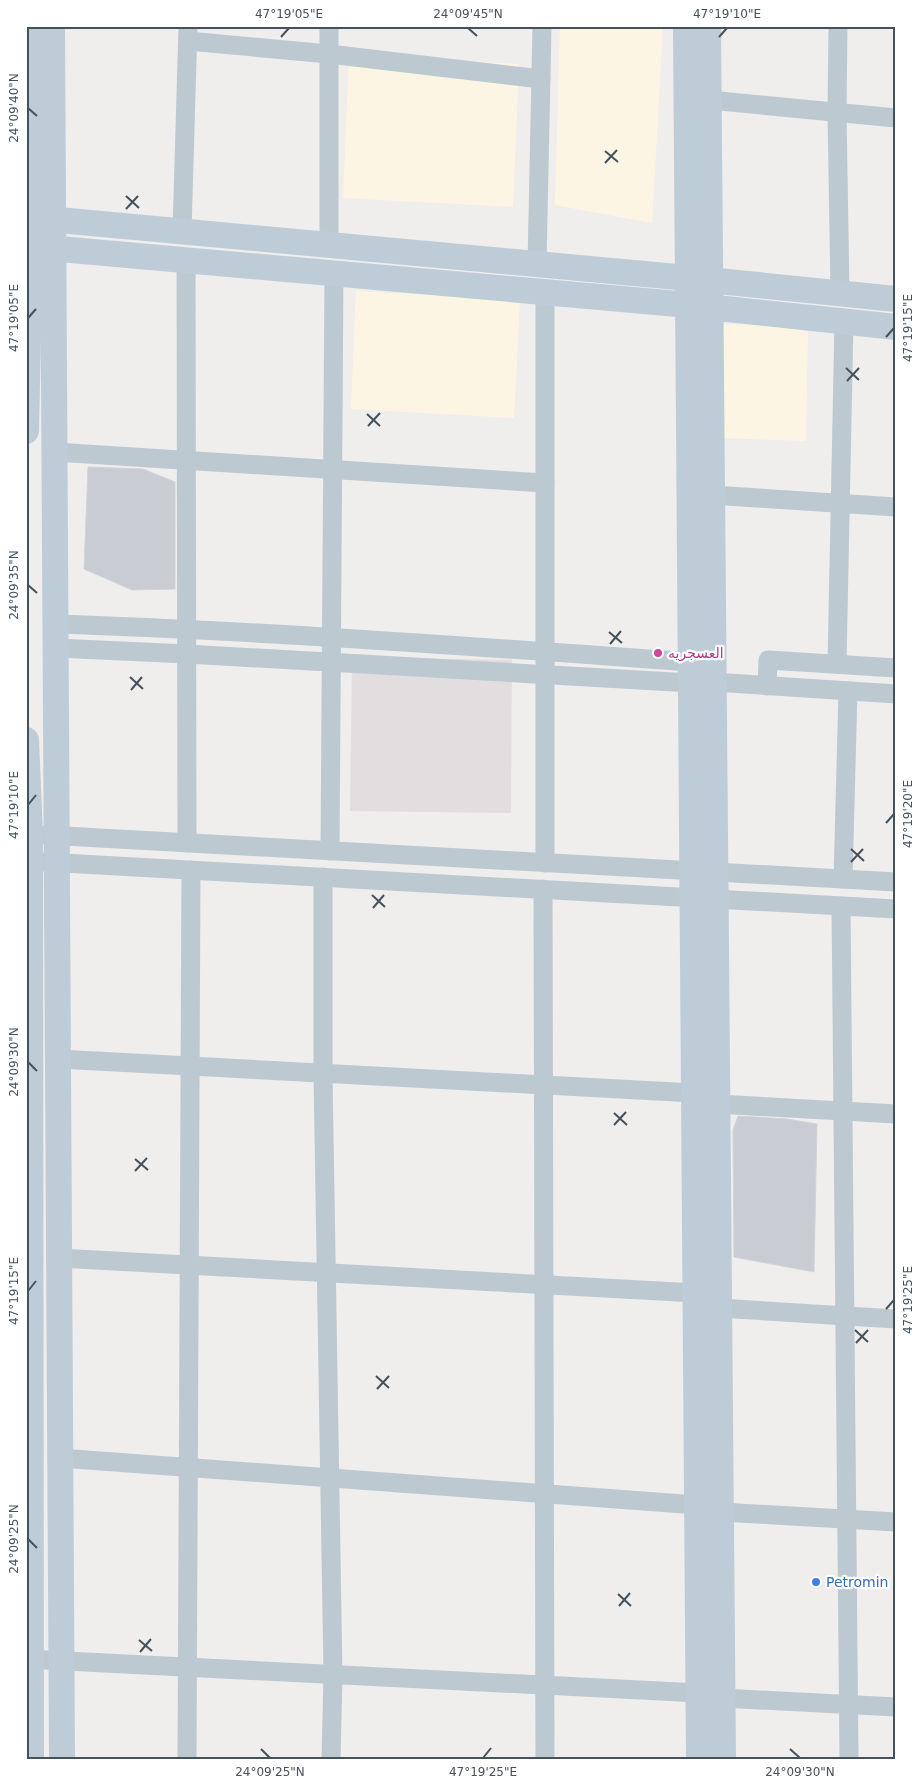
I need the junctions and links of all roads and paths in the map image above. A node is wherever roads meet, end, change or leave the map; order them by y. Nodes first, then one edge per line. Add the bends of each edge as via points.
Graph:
1 (30, 26) edge
2 (52, 26) edge
3 (329, 26) edge
4 (542, 26) edge
5 (686, 26) edge
6 (708, 26) edge
7 (838, 26) edge
8 (188, 34) edge
9 (329, 54) junction
10 (541, 79) junction
11 (708, 100) junction
12 (837, 112) junction
13 (896, 118) edge
14 (36, 218) edge
15 (182, 231) junction
16 (330, 245) junction
17 (37, 247) edge
18 (186, 261) junction
19 (537, 264) junction
20 (334, 274) junction
21 (699, 279) junction
22 (545, 293) junction
23 (840, 293) junction
24 (896, 299) edge
25 (699, 306) junction
26 (844, 321) junction
27 (896, 327) edge
28 (26, 431) edge
29 (55, 452) junction
30 (186, 460) junction
31 (333, 469) junction
32 (545, 483) junction
33 (712, 495) junction
34 (840, 503) junction
35 (896, 507) edge
36 (187, 628) junction
37 (56, 636) junction
38 (331, 637) junction
39 (544, 652) junction
40 (187, 654) junction
41 (331, 663) junction
42 (836, 664) junction
43 (896, 668) edge
44 (545, 675) junction
45 (698, 676) junction
46 (767, 686) junction
47 (848, 691) junction
48 (896, 694) edge
49 (26, 740) edge
50 (28, 834) edge
51 (57, 835) junction
52 (187, 843) junction
53 (330, 851) junction
54 (28, 861) edge
55 (57, 863) junction
56 (545, 863) junction
57 (190, 870) junction
58 (704, 872) junction
59 (323, 877) junction
60 (843, 880) junction
61 (896, 882) edge
62 (543, 889) junction
63 (704, 898) junction
64 (841, 906) junction
65 (896, 909) edge
66 (28, 994) edge
67 (58, 1059) junction
68 (190, 1066) junction
69 (323, 1074) junction
70 (544, 1085) junction
71 (706, 1098) junction
72 (843, 1111) junction
73 (896, 1114) edge
74 (28, 1258) edge
75 (59, 1258) junction
76 (189, 1266) junction
77 (326, 1273) junction
78 (544, 1285) junction
79 (696, 1293) junction
80 (719, 1308) junction
81 (845, 1316) junction
82 (896, 1319) edge
83 (28, 1458) edge
84 (60, 1458) junction
85 (188, 1467) junction
86 (330, 1478) junction
87 (545, 1494) junction
88 (709, 1509) junction
89 (847, 1519) junction
90 (896, 1522) edge
91 (28, 1660) edge
92 (62, 1661) junction
93 (188, 1667) junction
94 (333, 1674) junction
95 (545, 1685) junction
96 (710, 1696) junction
97 (848, 1705) junction
98 (896, 1707) edge
99 (31, 1759) edge
100 (62, 1759) edge
101 (187, 1759) edge
102 (331, 1759) edge
103 (545, 1759) edge
104 (699, 1759) edge
105 (723, 1759) edge
106 (849, 1759) edge

1 - 14 main road
2 - 14 main road
3 - 9 street
4 - 10 street
5 - 21 main road
6 - 11 main road
7 - 12 street
8 - 9 street
8 - 15 street
9 - 10 street
9 - 16 street
10 - 19 street
11 - 12 street
11 - 21 main road
12 - 13 street
12 - 23 street
14 - 15 main road
14 - 17 main road
15 - 16 main road
16 - 19 main road
17 - 18 main road
17 - 28 main road
17 - 29 main road
18 - 20 main road
18 - 30 street
19 - 21 main road
20 - 22 main road
20 - 31 street
21 - 23 main road
21 - 25 main road
22 - 25 main road
22 - 32 street
23 - 24 main road
25 - 26 main road
25 - 33 main road
25 - 45 main road
26 - 27 main road
26 - 34 street
29 - 30 street
29 - 37 main road
30 - 31 street
30 - 36 street
31 - 32 street
31 - 38 street
32 - 39 street
33 - 34 street
33 - 45 main road
34 - 35 street
34 - 42 street
36 - 37 street
36 - 38 street
36 - 40 street
37 - 40 street
37 - 51 main road
38 - 39 street
38 - 41 street
39 - 44 street
39 - 45 street
40 - 41 street
40 - 52 street
41 - 44 street
41 - 53 street
42 - 43 street
42 - 46 street via 768,660
44 - 45 street
44 - 56 street
45 - 46 street
45 - 58 main road
46 - 47 street
47 - 48 street
47 - 60 street
49 - 50 main road
50 - 51 street
50 - 54 main road
51 - 52 street
51 - 55 main road
52 - 53 street
53 - 56 street
54 - 55 street
54 - 66 main road
55 - 57 street
55 - 67 main road
56 - 58 street
57 - 59 street
57 - 68 street
58 - 60 street
58 - 63 main road
59 - 62 street
59 - 69 street
60 - 61 street
62 - 63 street
62 - 70 street
63 - 64 street
63 - 71 main road
64 - 65 street
64 - 72 street
66 - 74 main road
67 - 68 street
67 - 75 main road
68 - 69 street
68 - 76 street
69 - 70 street
69 - 77 street
70 - 71 street
70 - 78 street
71 - 72 street
71 - 79 main road
71 - 80 main road
72 - 73 street
72 - 81 street
74 - 83 main road
75 - 76 street
75 - 84 main road
76 - 77 street
76 - 85 street
77 - 78 street
77 - 86 street
78 - 79 street
78 - 87 street
79 - 88 main road
80 - 81 street
80 - 88 main road
81 - 82 street
81 - 89 street
83 - 91 main road
84 - 85 street
84 - 92 main road
85 - 86 street
85 - 93 street
86 - 87 street
86 - 94 street
87 - 88 street
87 - 95 street
88 - 89 street
88 - 96 main road
89 - 90 street
89 - 97 street
91 - 92 street
91 - 99 main road
92 - 93 street
92 - 100 main road
93 - 94 street
93 - 101 street
94 - 95 street
94 - 102 street
95 - 96 street
95 - 103 street
96 - 97 street
96 - 104 main road
96 - 105 main road
97 - 98 street
97 - 106 street

